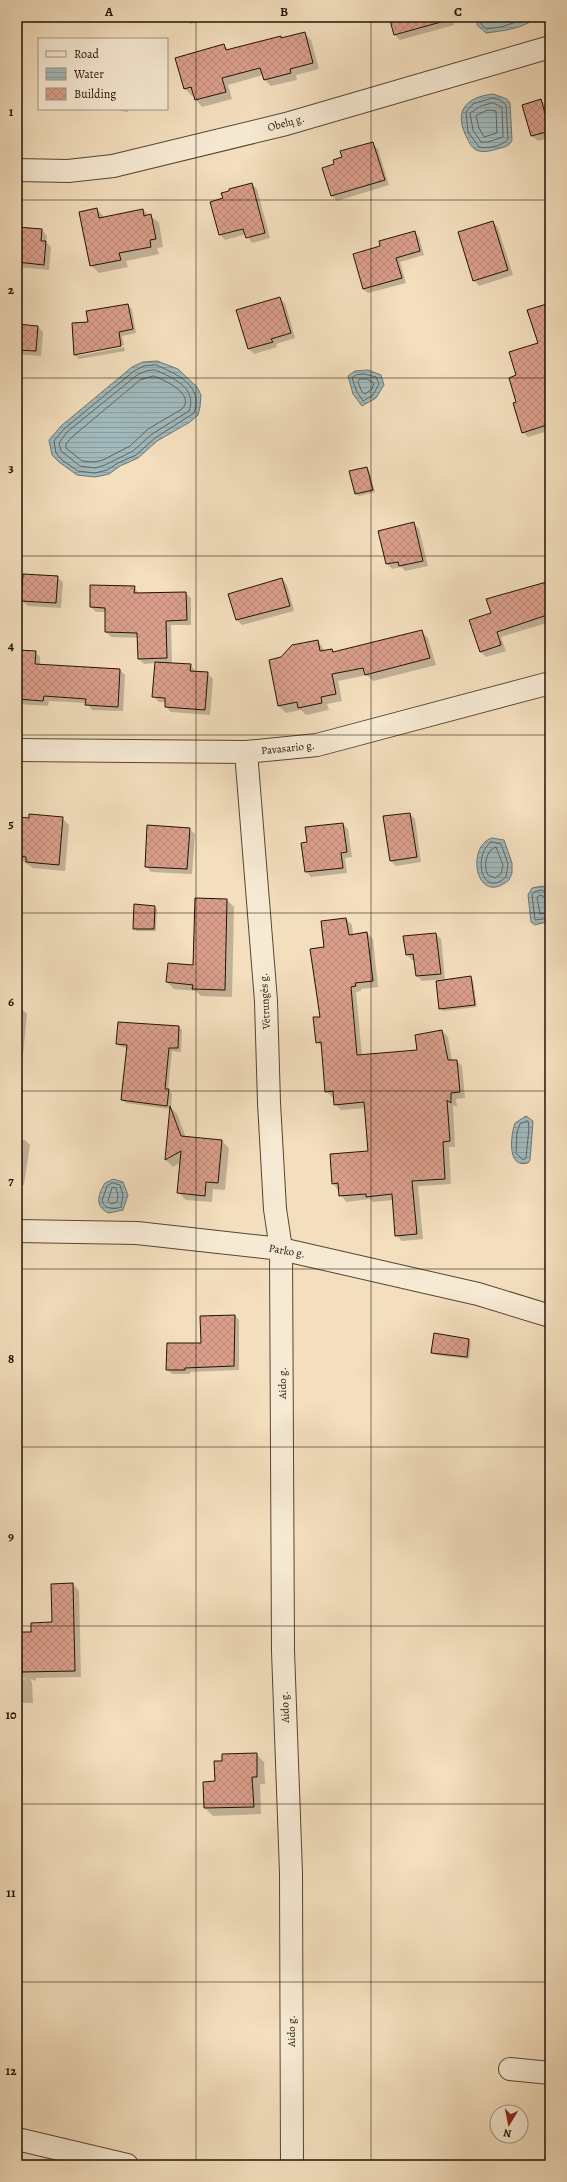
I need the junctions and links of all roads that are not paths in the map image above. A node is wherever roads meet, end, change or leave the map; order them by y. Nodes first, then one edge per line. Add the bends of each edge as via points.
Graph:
1 (550, 46) edge
2 (17, 170) edge
3 (550, 683) edge
4 (17, 750) edge
5 (246, 752) junction
6 (17, 1231) edge
7 (282, 1249) junction
8 (550, 1316) edge
9 (510, 2069) dead end
10 (550, 2073) edge
11 (17, 2139) edge
12 (127, 2165) edge
13 (292, 2165) edge

1 - 2 street, Obelų g. via 286,124 113,166 79,171
3 - 5 street, Pavasario g. via 317,745
4 - 5 street, Pavasario g.
5 - 7 street, Vėtrungės g. via 266,1001 275,1209
6 - 7 street, Parko g. via 138,1233
7 - 8 street, Parko g. via 478,1294
7 - 13 street, Aido g. via 283,1643 291,1873
9 - 10 street
11 - 12 street

